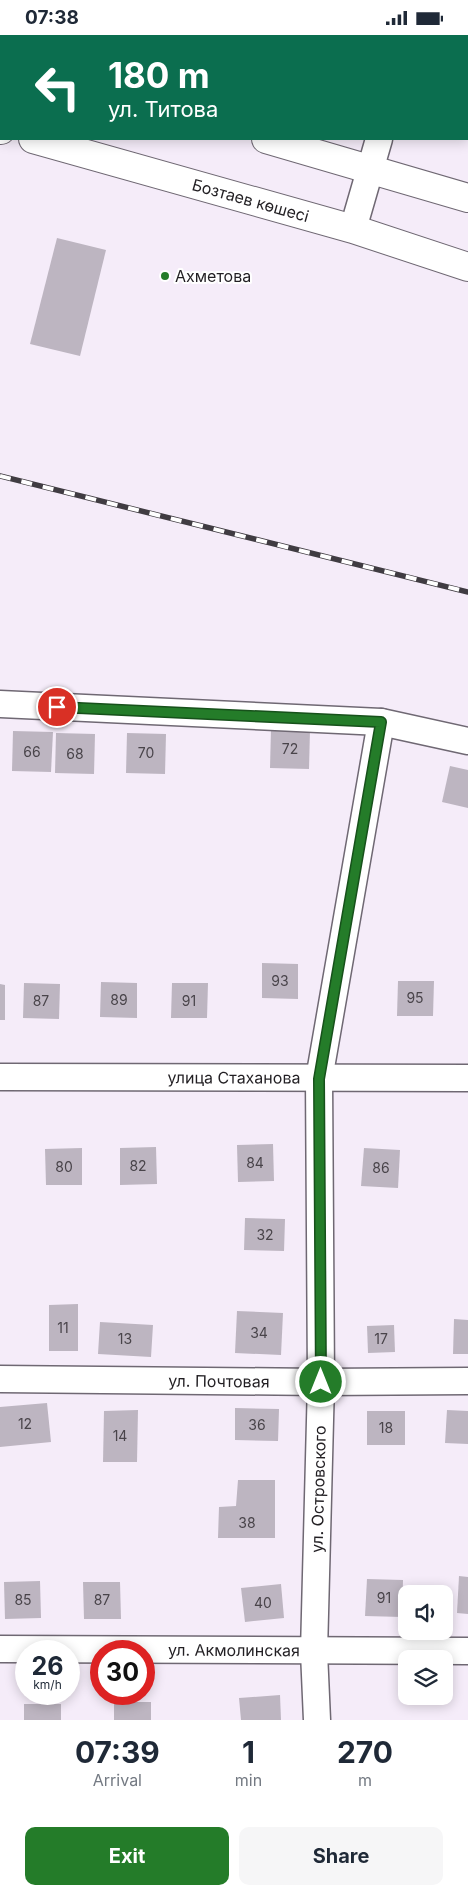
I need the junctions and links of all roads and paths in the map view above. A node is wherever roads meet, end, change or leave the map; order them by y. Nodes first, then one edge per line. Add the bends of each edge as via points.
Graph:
1 (37, 140) edge
2 (269, 140) edge
3 (379, 140) edge
4 (370, 170) junction
5 (468, 199) edge
6 (353, 229) junction
7 (468, 267) edge
8 (0, 704) edge
9 (381, 722) junction
10 (468, 741) edge
11 (0, 1077) edge
12 (468, 1078) edge
13 (319, 1079) junction
14 (0, 1379) edge
15 (468, 1381) edge
16 (321, 1382) junction
17 (0, 1649) edge
18 (314, 1651) junction
19 (468, 1651) edge
20 (317, 1720) edge

1 - 6 highway, Бозтаев көшесі
2 - 4 highway
3 - 4 street
4 - 5 highway
4 - 6 street
6 - 7 highway, Бозтаев көшесі
8 - 9 street
9 - 10 street
9 - 13 street, ул. Островского
11 - 13 street, улица Стаханова
12 - 13 street, улица Стаханова
13 - 16 street, ул. Островского
14 - 16 street, ул. Почтовая
15 - 16 street, ул. Почтовая
16 - 18 street, ул. Островского
17 - 18 street, ул. Акмолинская
18 - 19 street, ул. Акмолинская
18 - 20 street, ул. Островского

